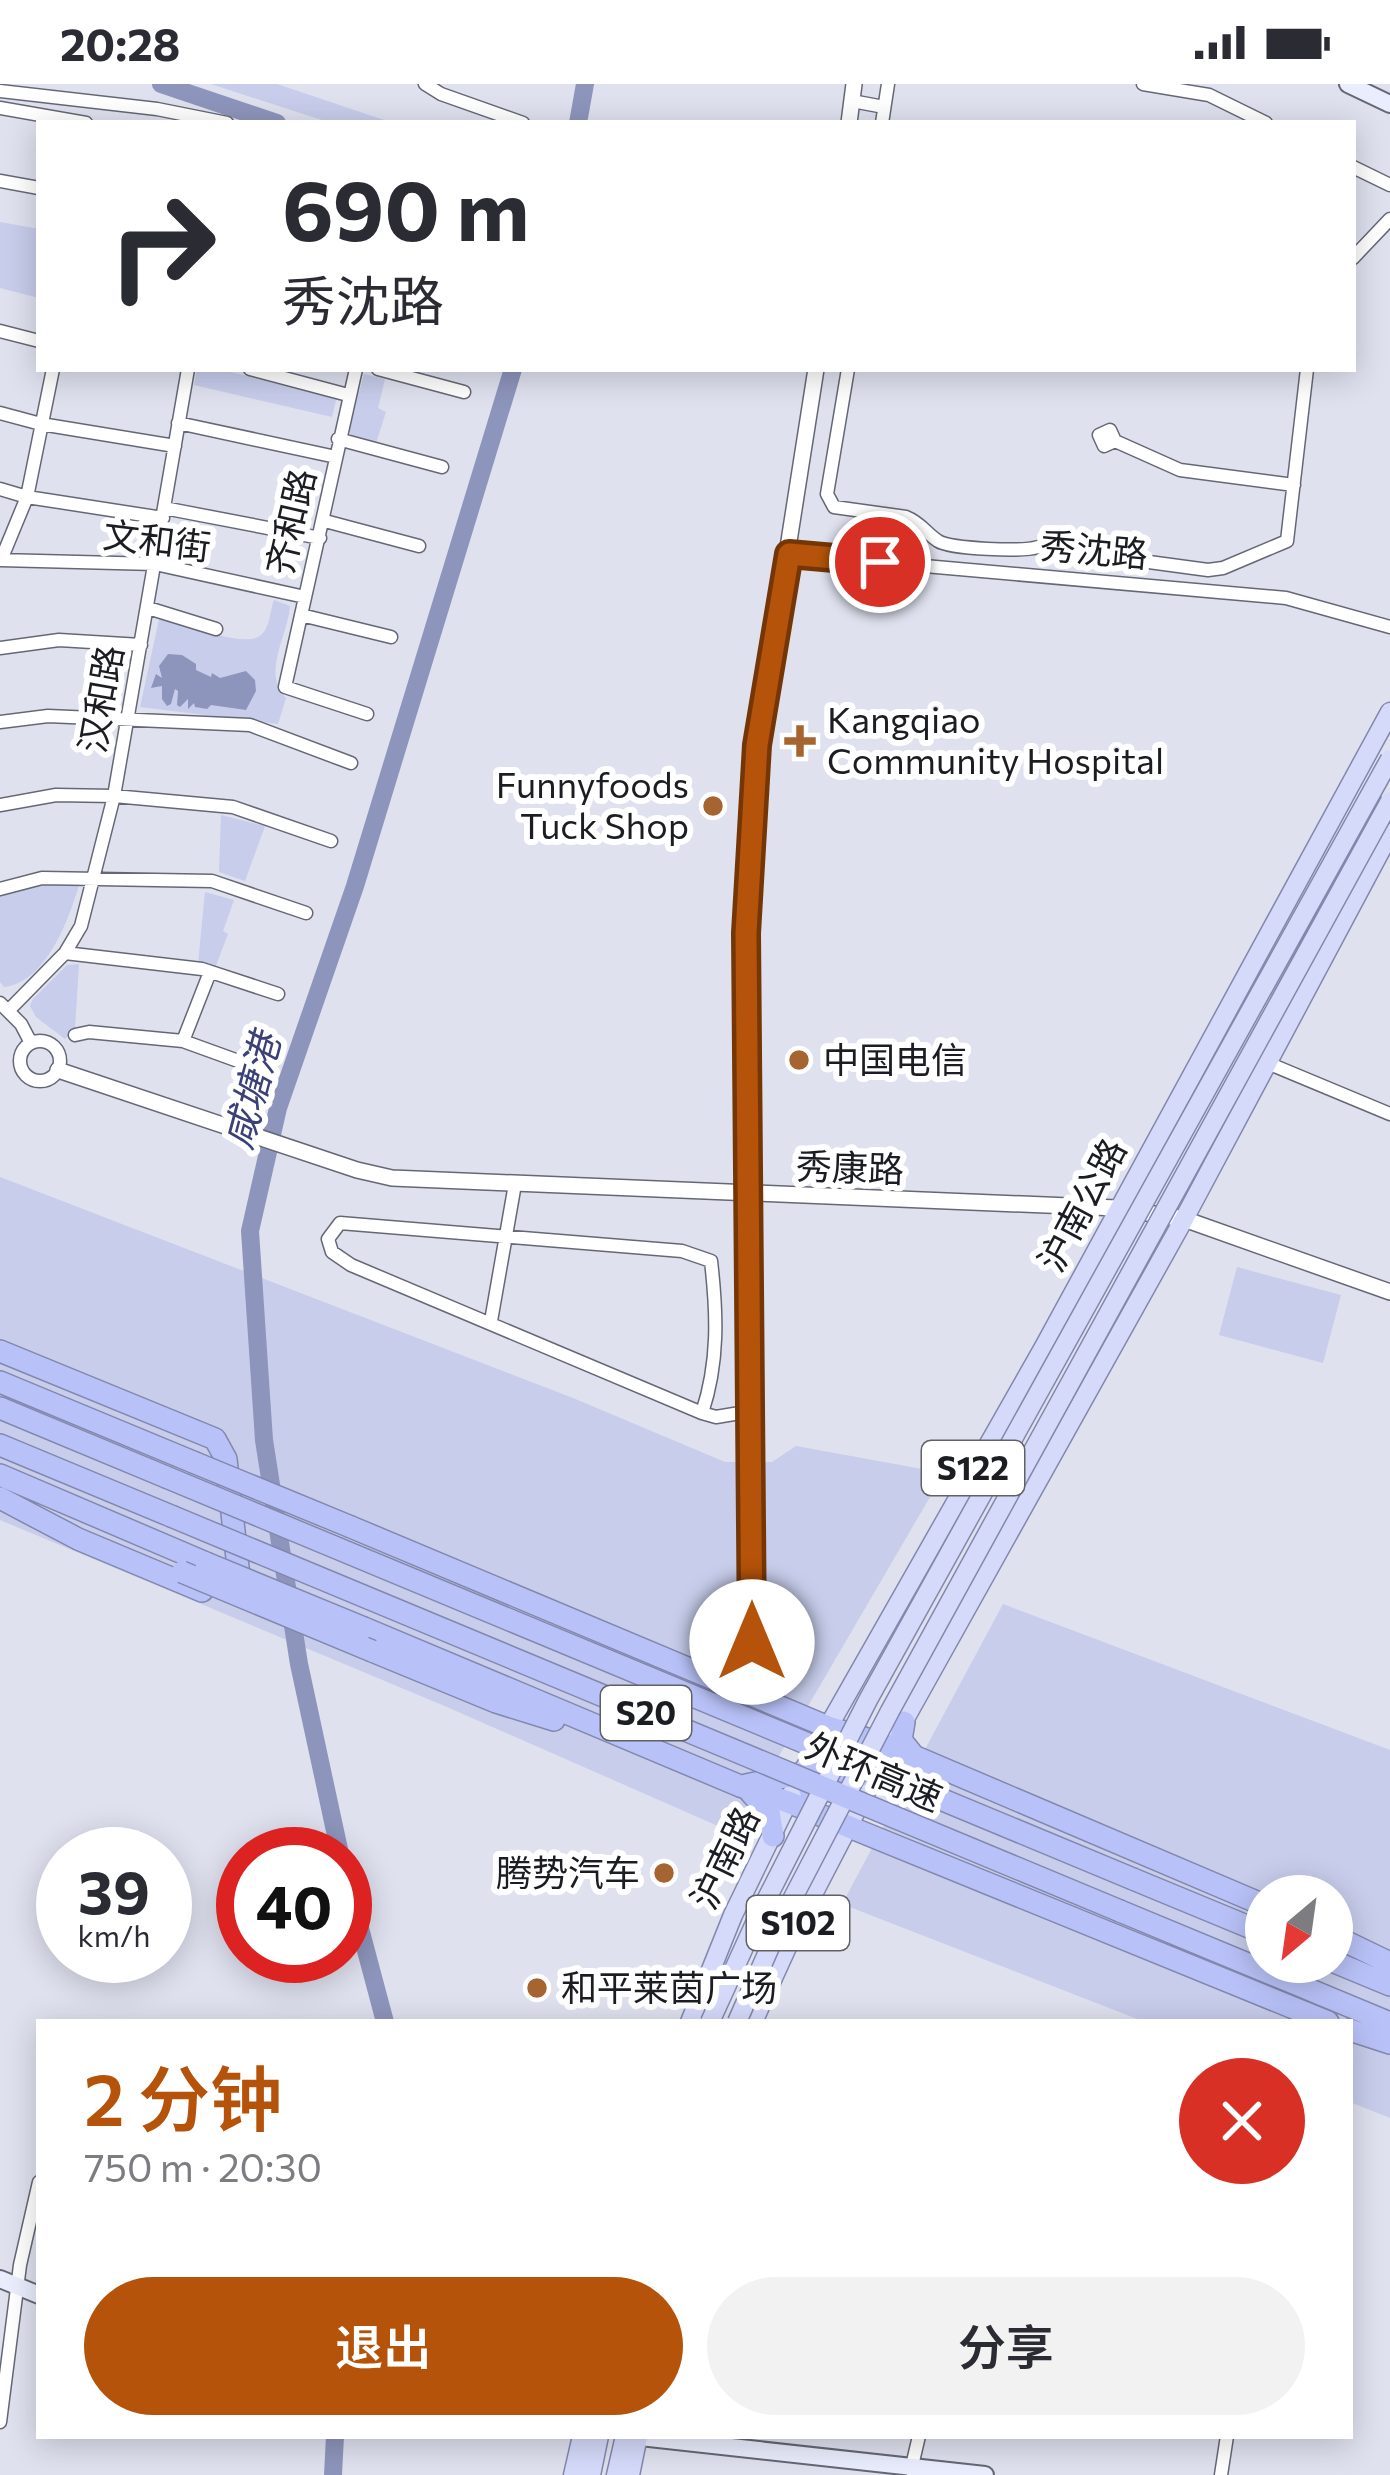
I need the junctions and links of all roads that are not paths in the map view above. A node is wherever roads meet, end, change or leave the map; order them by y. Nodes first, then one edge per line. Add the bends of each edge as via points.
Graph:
1 (428, 84) edge
2 (888, 84) edge
3 (1142, 84) edge
4 (1348, 84) edge
5 (0, 91) edge
6 (853, 92) edge
7 (1388, 97) edge
8 (884, 107) junction
9 (0, 108) edge
10 (69, 120) edge
11 (210, 120) edge
12 (515, 120) edge
13 (882, 120) edge
14 (1260, 120) edge
15 (1356, 168) edge
16 (0, 181) edge
17 (1390, 185) edge
18 (36, 187) edge
19 (1390, 219) edge
20 (1356, 255) edge
21 (0, 331) edge
22 (36, 340) edge
23 (52, 372) edge
24 (186, 372) edge
25 (261, 372) edge
26 (355, 372) edge
27 (389, 372) edge
28 (816, 372) edge
29 (847, 372) edge
30 (1307, 372) edge
31 (464, 392) dead end
32 (348, 395) junction
33 (0, 412) edge
34 (178, 423) junction
35 (41, 424) junction
36 (338, 439) junction
37 (1115, 441) dead end
38 (175, 446) junction
39 (337, 457) junction
40 (442, 467) dead end
41 (1294, 485) junction
42 (0, 489) edge
43 (27, 497) junction
44 (164, 513) junction
45 (325, 520) junction
46 (320, 538) junction
47 (419, 546) dead end
48 (1065, 552) junction
49 (1083, 553) junction
50 (789, 554) junction
51 (0, 560) edge
52 (155, 564) junction
53 (1063, 576) junction
54 (1081, 578) junction
55 (305, 597) junction
56 (148, 608) junction
57 (301, 615) junction
58 (1390, 627) edge
59 (216, 628) dead end
60 (391, 637) dead end
61 (141, 645) junction
62 (0, 648) edge
63 (1390, 712) edge
64 (367, 714) dead end
65 (128, 717) junction
66 (0, 722) edge
67 (1390, 759) edge
68 (351, 763) dead end
69 (114, 796) junction
70 (1390, 801) edge
71 (0, 805) edge
72 (1390, 833) edge
73 (332, 841) dead end
74 (93, 877) junction
75 (0, 889) edge
76 (306, 913) dead end
77 (65, 953) junction
78 (211, 972) junction
79 (278, 994) dead end
80 (4, 1007) edge
81 (75, 1035) dead end
82 (183, 1041) junction
83 (31, 1043) junction
84 (1265, 1062) junction
85 (252, 1066) dead end
86 (58, 1070) junction
87 (1390, 1114) edge
88 (515, 1184) junction
89 (746, 1194) junction
90 (1117, 1208) junction
91 (1184, 1219) junction
92 (507, 1234) junction
93 (1390, 1292) edge
94 (491, 1321) junction
95 (0, 1356) edge
96 (0, 1382) edge
97 (0, 1408) edge
98 (752, 1412) junction
99 (702, 1413) junction
100 (136, 1438) junction
101 (0, 1445) edge
102 (2, 1483) edge
103 (42, 1518) junction
104 (74, 1527) junction
105 (752, 1642) joint
106 (692, 1670) junction
107 (904, 1722) junction
108 (590, 1723) junction
109 (828, 1727) junction
110 (890, 1746) junction
111 (924, 1762) junction
112 (878, 1770) junction
113 (802, 1773) junction
114 (740, 1786) junction
115 (788, 1802) junction
116 (849, 1827) junction
117 (772, 1836) junction
118 (1245, 1897) edge
119 (1245, 1925) edge
120 (1353, 1945) edge
121 (1390, 1963) edge
122 (1353, 1970) edge
123 (1390, 1985) edge
124 (691, 2019) edge
125 (711, 2019) edge
126 (738, 2019) edge
127 (754, 2019) edge
128 (1321, 2019) edge
129 (1390, 2023) edge
130 (1353, 2031) edge
131 (1390, 2043) edge
132 (36, 2197) edge
133 (0, 2279) edge
134 (18, 2287) junction
135 (36, 2294) edge
136 (0, 2422) edge
137 (581, 2439) edge
138 (598, 2439) edge
139 (632, 2439) edge
140 (633, 2439) edge
141 (657, 2439) edge
142 (918, 2439) edge
143 (1226, 2439) edge
144 (911, 2471) edge
145 (573, 2475) edge
146 (591, 2475) edge
147 (616, 2475) edge
148 (630, 2475) edge
149 (985, 2475) edge
150 (1222, 2475) edge

1 - 12 street
2 - 8 street
3 - 14 street via 1209,95
4 - 7 main road
5 - 11 street
6 - 8 street
8 - 13 street
9 - 10 street
15 - 17 street
16 - 18 street
19 - 20 street
21 - 22 street
23 - 35 street
24 - 34 street, 汉和路
25 - 32 street
26 - 32 street, 齐和路
27 - 31 street
28 - 50 street
29 - 48 street via 827,494 834,507 906,517 940,543
30 - 41 street
32 - 36 street, 齐和路
33 - 35 street
34 - 38 street, 汉和路
34 - 39 street
35 - 38 street
35 - 43 street
36 - 39 street, 齐和路
36 - 40 street
37 - 41 street via 1180,470
38 - 44 street, 汉和路
39 - 45 street, 齐和路
41 - 49 street via 1287,541 1223,568
42 - 43 street
43 - 44 street
43 - 51 street
44 - 46 street
44 - 52 street, 汉和路
45 - 46 street, 齐和路
45 - 47 street
46 - 55 street, 齐和路
48 - 49 street
48 - 53 street
49 - 54 street
50 - 53 street, 秀沈路
50 - 89 street via 757,745 746,933
51 - 52 street, 文和街
52 - 55 street, 文和街
52 - 56 street, 汉和路
53 - 54 street, 秀沈路
54 - 58 street, 秀沈路 via 1286,598
55 - 57 street, 齐和路
56 - 59 street
56 - 61 street, 汉和路
57 - 60 street
57 - 64 street, 齐和路 via 285,687
61 - 62 street via 59,640
61 - 65 street, 汉和路
63 - 90 main road, 沪南公路 / S122
65 - 66 street
65 - 68 street via 250,725
65 - 69 street, 汉和路
67 - 125 main road, bridge via 868,1700
69 - 71 street
69 - 73 street via 233,808
69 - 74 street, 汉和路
70 - 126 main road, bridge via 890,1711
72 - 84 main road, S122
74 - 75 street
74 - 76 street via 212,881
74 - 77 street, 汉和路 via 77,938
77 - 78 street
77 - 80 street, 汉和路
78 - 79 street
78 - 82 street
80 - 83 street
81 - 82 street
82 - 85 street
83 - 86 street via 55,1047
83 - 86 street via 20,1058 26,1074 41,1081
84 - 87 street
84 - 91 main road, S122
86 - 88 street, 秀康路 via 392,1178
88 - 89 street, 秀康路
88 - 92 street
89 - 90 street, 秀康路
89 - 98 street
90 - 91 street, 秀康路
90 - 109 main road, 沪南公路 / S122
91 - 93 street, 秀康路
91 - 107 main road, S122
92 - 94 street
92 - 94 street via 340,1222 328,1239 351,1265
92 - 99 street via 682,1251 711,1261 717,1319
94 - 99 street
95 - 100 highway
95 - 103 highway via 215,1439 226,1459 239,1576 235,1587 208,1594
96 - 100 highway
97 - 119 highway, 外环高速 / S20, bridge
98 - 99 street
98 - 105 street
100 - 106 highway, bridge
101 - 129 highway, 外环高速 / S20, bridge
102 - 103 highway
102 - 104 highway
102 - 108 highway, bridge
103 - 104 highway
104 - 108 highway, bridge via 521,1711
105 - 106 highway via 732,1662
106 - 109 highway
107 - 110 main road, S122
107 - 111 highway via 904,1747
108 - 114 highway
109 - 110 highway
109 - 113 main road, 沪南路 / S102
110 - 111 highway
110 - 112 main road, S102
110 - 113 highway
111 - 112 highway
111 - 118 highway
112 - 115 highway
112 - 116 main road, S102
113 - 114 highway
113 - 115 main road, 沪南路 / S102
114 - 115 highway
114 - 117 highway via 769,1812
115 - 116 highway
115 - 117 main road, 沪南路 / S102
116 - 127 main road, S102
116 - 128 highway
117 - 124 main road, 沪南路 / S102
120 - 121 highway
122 - 123 highway
130 - 131 highway
132 - 134 street
133 - 134 main road
134 - 135 main road
134 - 136 street
137 - 145 main road
138 - 146 main road
139 - 147 main road
140 - 148 main road
141 - 144 main road
142 - 144 street
143 - 150 street
144 - 149 main road

